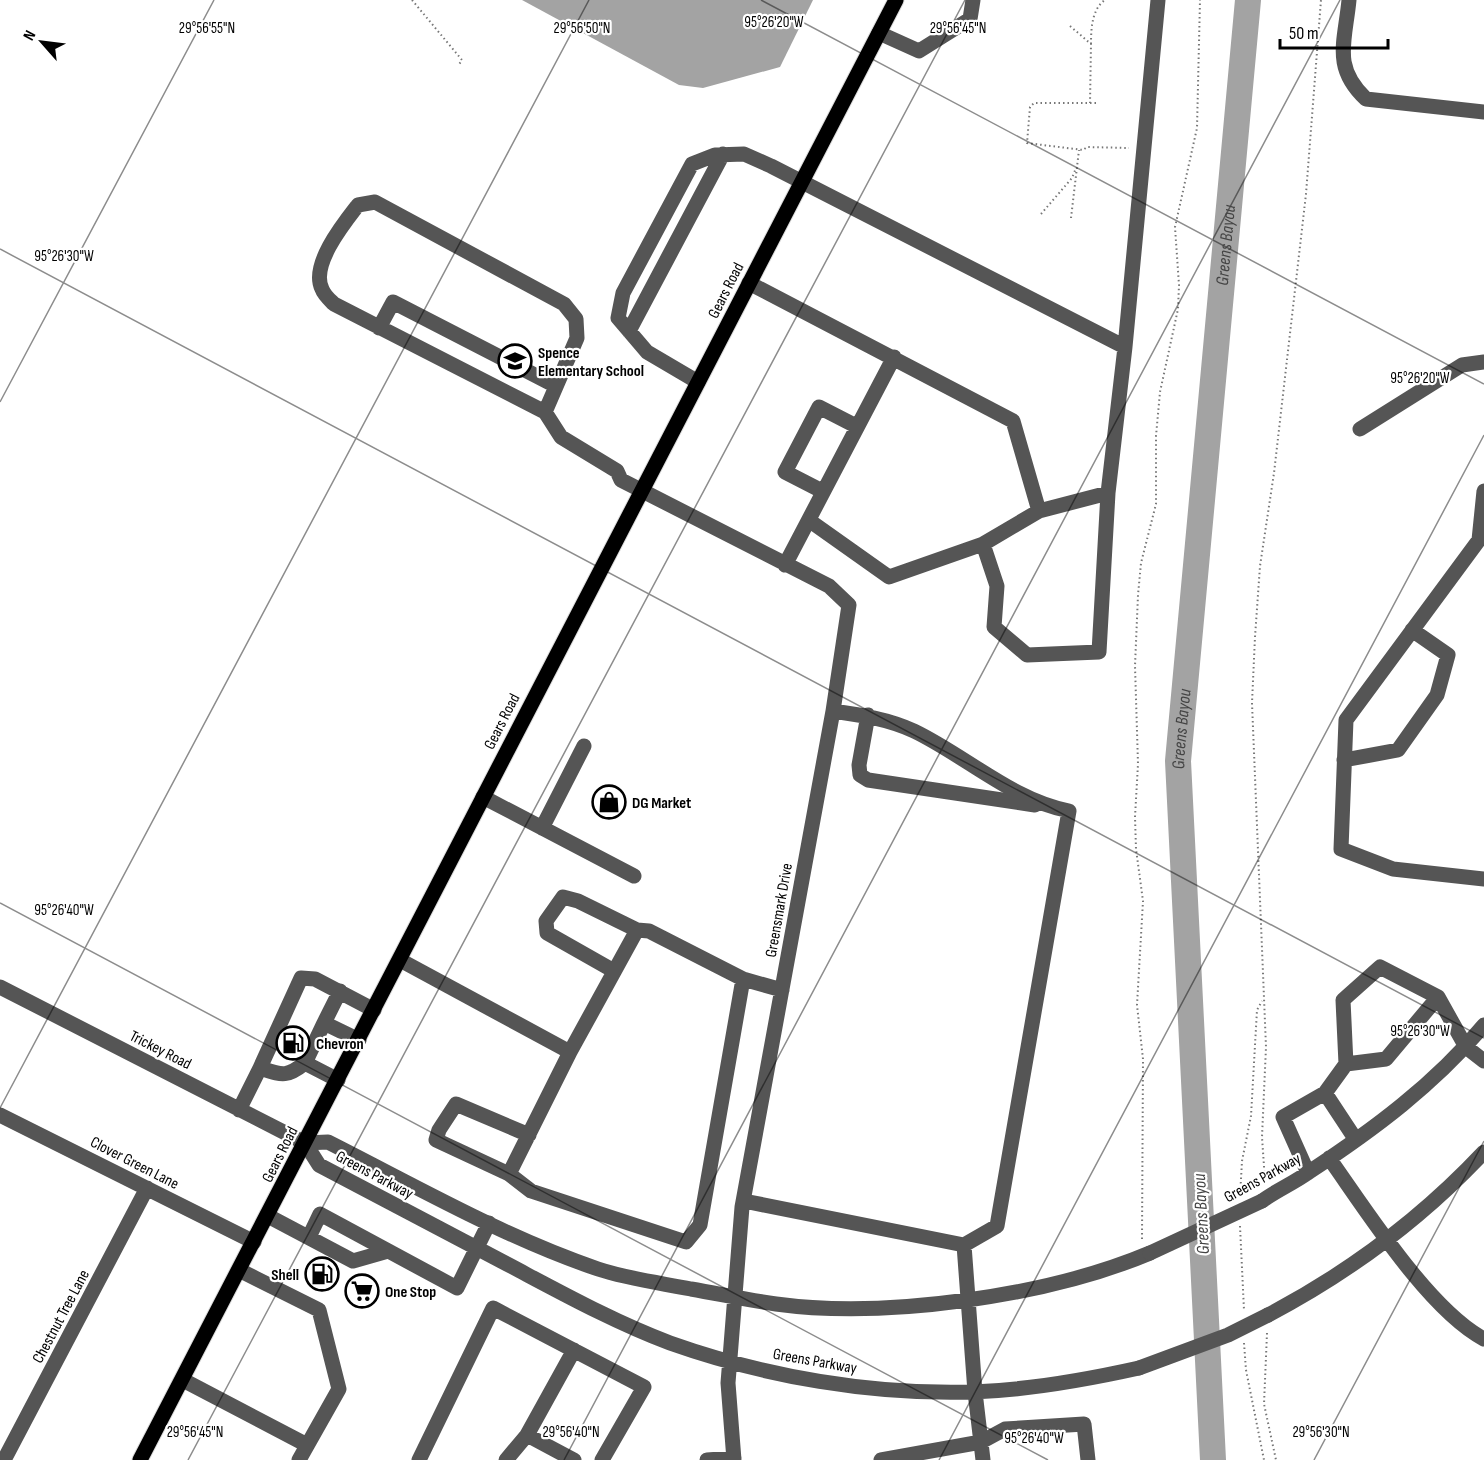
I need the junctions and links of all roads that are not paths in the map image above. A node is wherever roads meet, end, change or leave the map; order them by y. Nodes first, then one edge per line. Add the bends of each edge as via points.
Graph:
1 (896, 0) edge
2 (973, 0) edge
3 (1158, 0) edge
4 (1349, 0) edge
5 (879, 33) junction
6 (1484, 112) edge
7 (723, 154) junction
8 (800, 184) junction
9 (749, 283) junction
10 (379, 328) junction
11 (629, 331) junction
12 (1125, 347) junction
13 (894, 357) junction
14 (1484, 362) edge
15 (698, 382) junction
16 (556, 386) junction
17 (545, 412) junction
18 (856, 426) junction
19 (1360, 429) dead end
20 (641, 491) junction
21 (822, 491) junction
22 (1484, 491) edge
23 (1108, 493) junction
24 (1039, 512) junction
25 (810, 521) junction
26 (1482, 540) edge
27 (982, 544) junction
28 (785, 565) junction
29 (1412, 630) junction
30 (833, 711) junction
31 (868, 715) junction
32 (584, 746) dead end
33 (1344, 760) junction
34 (483, 797) junction
35 (1044, 806) junction
36 (542, 828) junction
37 (634, 876) dead end
38 (1484, 879) edge
39 (637, 930) junction
40 (400, 960) junction
41 (614, 971) junction
42 (743, 979) junction
43 (0, 987) edge
44 (782, 990) junction
45 (340, 992) junction
46 (1438, 997) junction
47 (374, 1010) junction
48 (324, 1023) junction
49 (1484, 1025) edge
50 (359, 1040) junction
51 (1466, 1047) junction
52 (570, 1052) junction
53 (1484, 1061) edge
54 (305, 1063) junction
55 (1346, 1064) junction
56 (260, 1068) junction
57 (338, 1080) junction
58 (1325, 1093) junction
59 (239, 1110) junction
60 (0, 1115) edge
61 (529, 1135) junction
62 (1356, 1140) junction
63 (305, 1143) junction
64 (1484, 1152) edge
65 (1329, 1158) junction
66 (1308, 1173) junction
67 (509, 1174) junction
68 (147, 1188) junction
69 (744, 1201) junction
70 (268, 1216) junction
71 (489, 1223) junction
72 (309, 1237) junction
73 (1388, 1239) junction
74 (254, 1242) junction
75 (964, 1245) junction
76 (476, 1247) junction
77 (388, 1251) junction
78 (239, 1270) junction
79 (735, 1297) junction
80 (968, 1299) junction
81 (1484, 1339) edge
82 (574, 1350) junction
83 (730, 1361) junction
84 (183, 1380) junction
85 (975, 1392) junction
86 (527, 1435) junction
87 (981, 1442) junction
88 (307, 1445) junction
89 (734, 1459) edge
90 (4, 1460) edge
91 (140, 1460) edge
92 (299, 1460) edge
93 (419, 1460) edge
94 (506, 1460) edge
95 (574, 1460) edge
96 (602, 1460) edge
97 (706, 1460) edge
98 (881, 1460) edge
99 (983, 1460) edge
100 (1088, 1460) edge

1 - 5 main road, Gears Road
2 - 5 street via 970,19 919,51
3 - 12 street
4 - 6 street via 1345,75 1366,99
5 - 8 main road, Gears Road
7 - 8 street via 744,154
7 - 11 street
7 - 11 street via 692,164 623,293 618,318
8 - 9 main road, Gears Road
8 - 12 street
9 - 13 street
9 - 15 main road, Gears Road
10 - 16 street via 393,302
10 - 16 street via 334,304 321,288 321,268 332,240 358,205 375,202 564,303 576,319 577,338
10 - 17 street
11 - 15 street via 647,352
12 - 23 street
13 - 18 street
13 - 24 street via 1013,421
14 - 19 street via 1462,365
15 - 20 main road, Gears Road
16 - 17 street
17 - 20 street, Greensmark Drive via 561,437 617,471 621,480
18 - 21 street
18 - 21 street via 819,407 785,471
20 - 28 street, Greensmark Drive
20 - 34 main road, Gears Road
21 - 25 street
22 - 26 street
23 - 24 street
23 - 27 street via 1099,652 1028,655 994,627 997,586
24 - 27 street
25 - 27 street via 889,577
25 - 28 street
26 - 29 street
28 - 30 street, Greensmark Drive via 829,586 849,605
29 - 33 street via 1346,720
29 - 33 street via 1448,655 1437,695 1398,750
30 - 31 street
30 - 44 street, Greensmark Drive
31 - 35 street via 913,731
31 - 35 street via 860,776
32 - 36 street
33 - 38 street via 1341,849 1393,869
34 - 36 street
34 - 40 main road, Gears Road
35 - 75 street via 1069,811 997,1226
36 - 37 street
39 - 41 street
39 - 41 street via 563,897 546,921 547,933
39 - 42 street via 649,931
40 - 47 main road, Gears Road
40 - 52 street
41 - 52 street
42 - 44 street
42 - 67 street via 700,1225 686,1242 531,1191
43 - 59 street, Trickey Road
44 - 69 street, Greensmark Drive
45 - 47 street
45 - 48 street
45 - 56 street via 315,978 301,978
46 - 51 street
46 - 55 street via 1386,1059
46 - 55 street via 1380,967 1343,1000
47 - 50 main road, Gears Road
48 - 50 street
48 - 54 street
49 - 51 street, Greens Parkway
50 - 57 main road, Gears Road
51 - 53 street
51 - 62 street, Greens Parkway via 1406,1103
52 - 61 street
54 - 56 street via 284,1075
54 - 57 street
55 - 58 street
56 - 59 street
57 - 63 main road, Gears Road
58 - 62 street
58 - 66 street via 1283,1117
59 - 63 street, Trickey Road
60 - 68 street, Clover Green Lane
61 - 67 street
61 - 67 street via 456,1104 439,1130 436,1140
62 - 65 street, Greens Parkway
63 - 70 main road, Gears Road
63 - 71 street, Greens Parkway via 328,1142
63 - 76 street, Greens Parkway via 319,1165
64 - 73 street, Greens Parkway
65 - 66 street, Greens Parkway
65 - 73 street
66 - 80 street, Greens Parkway, bridge via 1266,1198 1144,1256 1056,1284
68 - 74 street, Clover Green Lane
68 - 90 street, Chestnut Tree Lane
69 - 75 street
69 - 79 street, Greensmark Drive
70 - 72 street
70 - 74 main road, Gears Road
71 - 76 street
71 - 79 street, Greens Parkway via 601,1270
72 - 77 street via 353,1261
72 - 77 street via 320,1214
73 - 81 street via 1451,1316
73 - 85 street, Greens Parkway, bridge via 1265,1316 1190,1351 1139,1368 1081,1380
74 - 78 main road, Gears Road
75 - 80 street
76 - 77 street via 456,1288
76 - 83 street, Greens Parkway via 587,1306 669,1342
78 - 84 main road, Gears Road
78 - 88 street via 319,1310 339,1389
79 - 80 street, Greens Parkway via 826,1307
79 - 83 street, Greensmark Drive
80 - 85 street
82 - 86 street
82 - 93 street via 493,1308
82 - 96 street via 644,1387
83 - 85 street, Greens Parkway via 820,1381 898,1391
83 - 89 street, Greensmark Drive
84 - 88 street
84 - 91 main road, Gears Road
85 - 87 street
86 - 94 street
86 - 95 street
87 - 98 street
87 - 99 street
87 - 100 street via 1005,1430 1084,1424
88 - 92 street
89 - 97 street

